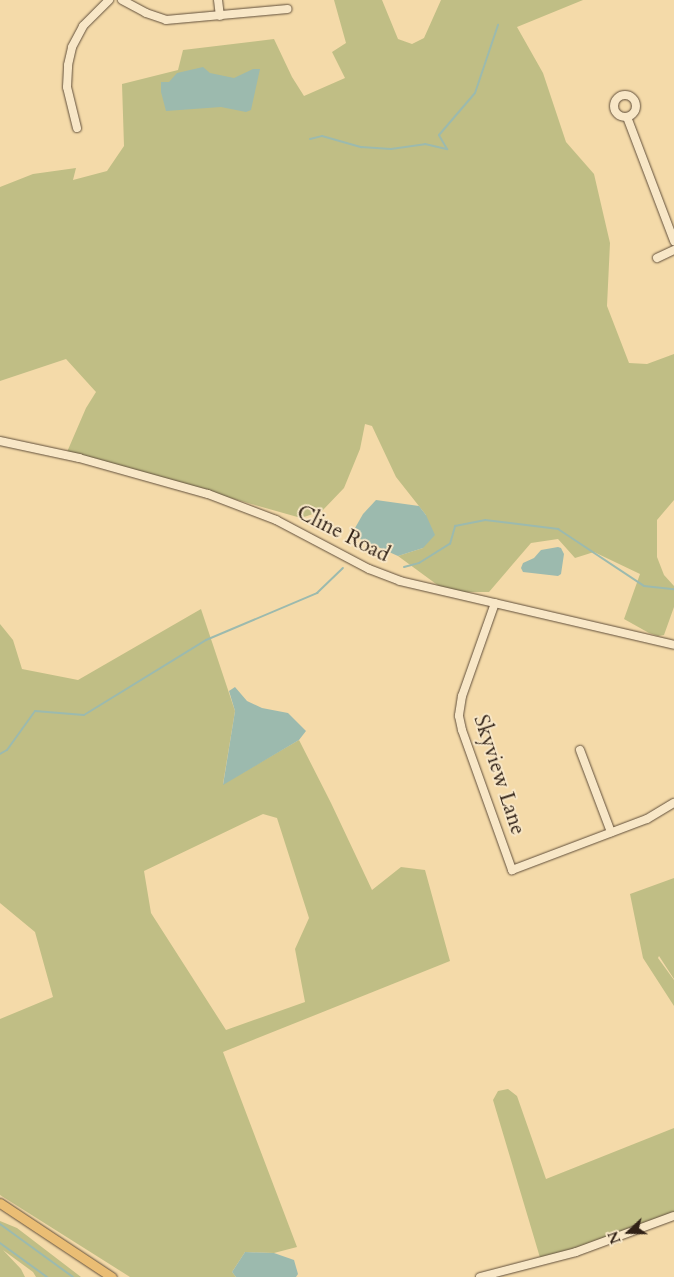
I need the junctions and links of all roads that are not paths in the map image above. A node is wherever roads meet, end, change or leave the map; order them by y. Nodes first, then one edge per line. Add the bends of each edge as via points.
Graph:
1 (109, 0) edge
2 (122, 0) edge
3 (218, 0) edge
4 (288, 9) dead end
5 (220, 16) junction
6 (627, 117) dead end
7 (77, 128) dead end
8 (674, 241) edge
9 (674, 250) edge
10 (657, 258) dead end
11 (0, 442) edge
12 (495, 603) junction
13 (674, 645) edge
14 (580, 750) dead end
15 (674, 803) edge
16 (611, 832) junction
17 (0, 1203) edge
18 (674, 1216) edge
19 (112, 1277) edge
20 (480, 1277) edge

1 - 7 street via 83,26 72,46 67,87
2 - 5 street via 166,20
3 - 5 street
4 - 5 street
6 - 8 street
9 - 10 street
11 - 12 street, Cline Road via 79,458 208,494 276,520 395,580
12 - 13 street, Cline Road
12 - 16 street, Skyview Lane via 459,709 460,722 510,867 516,870
14 - 16 street
15 - 16 street via 648,819
17 - 19 main road
18 - 20 street via 576,1252

